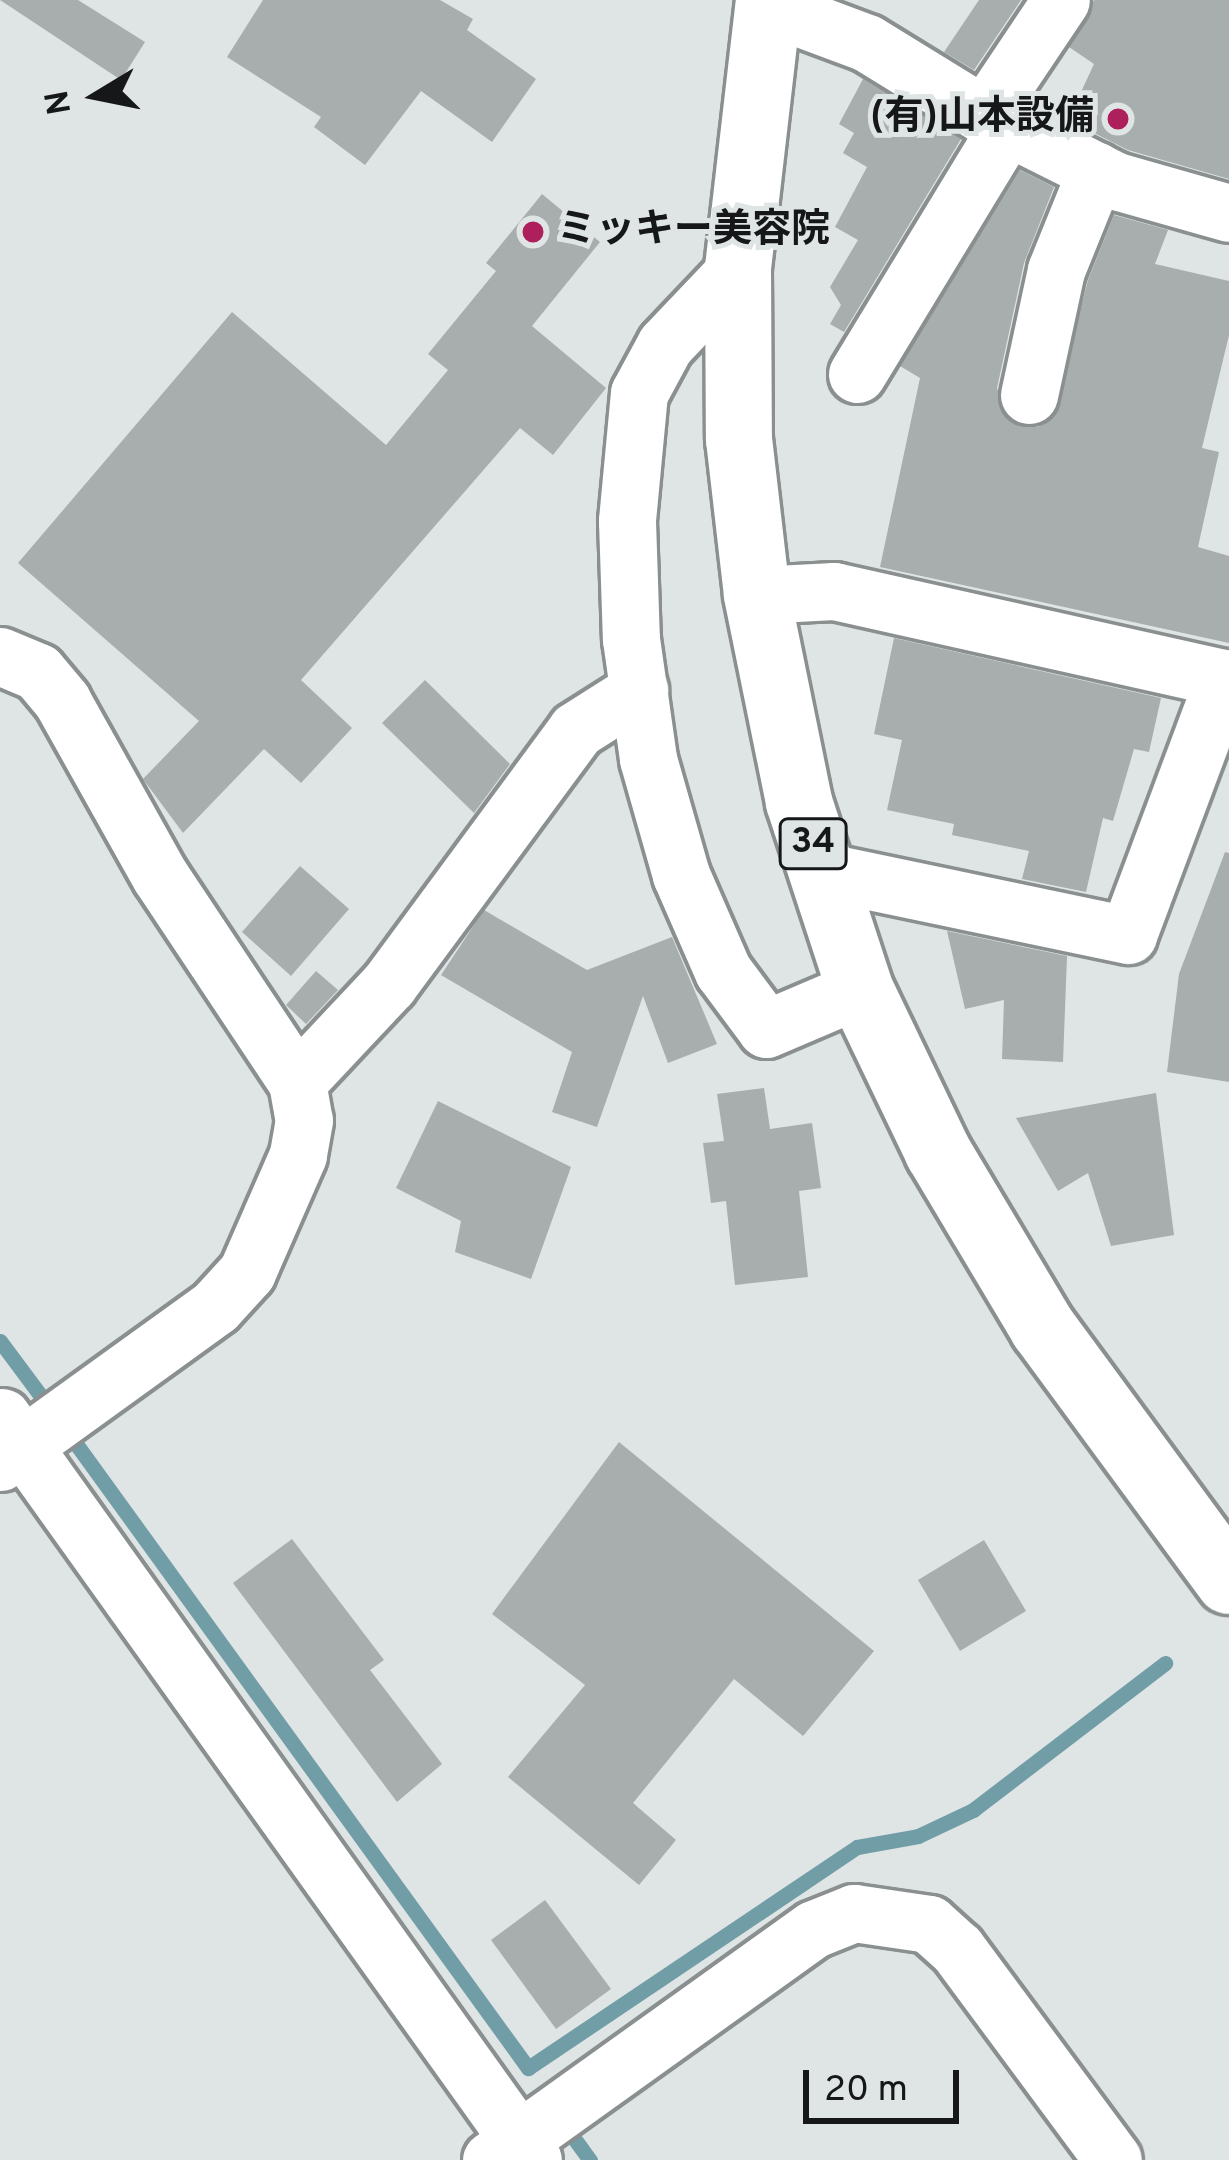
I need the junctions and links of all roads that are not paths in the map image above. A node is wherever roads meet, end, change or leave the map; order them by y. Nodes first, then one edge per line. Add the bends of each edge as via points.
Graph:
1 (1061, 0) edge
2 (768, 3) edge
3 (996, 121) junction
4 (1096, 171) junction
5 (1229, 213) edge
6 (738, 268) junction
7 (857, 374) dead end
8 (1030, 395) dead end
9 (757, 595) junction
10 (0, 656) edge
11 (639, 690) junction
12 (822, 871) junction
13 (860, 989) junction
14 (297, 1082) junction
15 (27, 1433) edge
16 (1229, 1581) edge
17 (514, 2153) edge
18 (1113, 2160) edge

1 - 3 street
2 - 3 street via 867,44
2 - 6 main road, 34
3 - 4 street
3 - 7 street
4 - 5 street
4 - 8 street via 1057,270
6 - 9 main road, 34 via 740,439
6 - 11 street via 665,345 639,393 627,521
9 - 12 main road, 34 via 799,802
9 - 12 street via 834,591 1224,678 1128,935
10 - 14 street via 38,672 62,701 160,876
11 - 13 street via 648,759 681,875 724,971 766,1029
11 - 14 street via 576,730 389,984
12 - 13 main road, 34
13 - 16 main road, 34 via 938,1152 1043,1328
14 - 15 street via 298,1154 247,1272 215,1306
15 - 17 street
17 - 18 street via 814,1929 854,1913 894,1913 929,1924 958,1949

